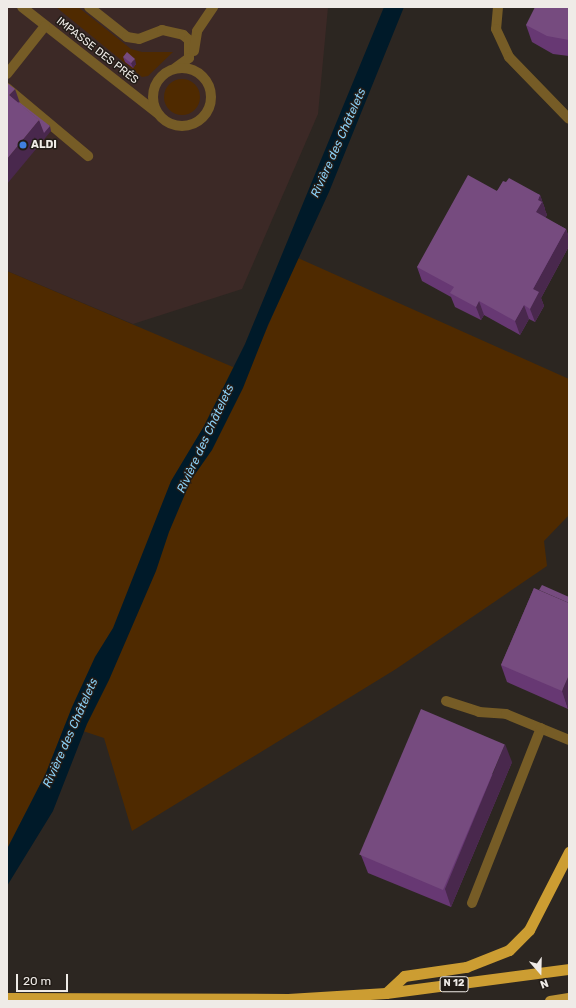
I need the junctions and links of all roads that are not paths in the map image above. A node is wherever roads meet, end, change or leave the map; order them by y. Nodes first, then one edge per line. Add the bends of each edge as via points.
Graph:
1 (22, 7) edge
2 (89, 7) edge
3 (213, 7) edge
4 (498, 7) edge
5 (46, 26) junction
6 (173, 69) junction
7 (198, 73) junction
8 (7, 74) edge
9 (7, 88) edge
10 (157, 113) junction
11 (569, 119) edge
12 (88, 156) dead end
13 (446, 701) dead end
14 (541, 728) junction
15 (569, 740) edge
16 (569, 852) edge
17 (472, 903) dead end
18 (569, 969) edge
19 (386, 993) junction
20 (7, 998) edge
21 (569, 998) edge
22 (550, 1001) edge

1 - 5 street, IMPASSE DES PRÉS
2 - 6 street, IMPASSE DES PRÉS via 127,36 139,39 162,30 183,35 189,40 189,58
3 - 7 street via 197,31 194,59
4 - 11 street via 496,29 509,57
5 - 8 street
5 - 10 street, IMPASSE DES PRÉS
6 - 7 street via 186,68
6 - 10 street, IMPASSE DES PRÉS via 160,77 155,85 153,104
7 - 10 street, IMPASSE DES PRÉS via 209,84 211,94 207,113 200,120 192,125 177,126 163,120
9 - 12 street
13 - 14 street via 479,712 506,714
14 - 15 street
14 - 17 street
16 - 19 highway via 529,930 509,950 466,967 404,976
18 - 19 highway, N 12
19 - 20 highway, N 12 via 288,999
21 - 22 main road

